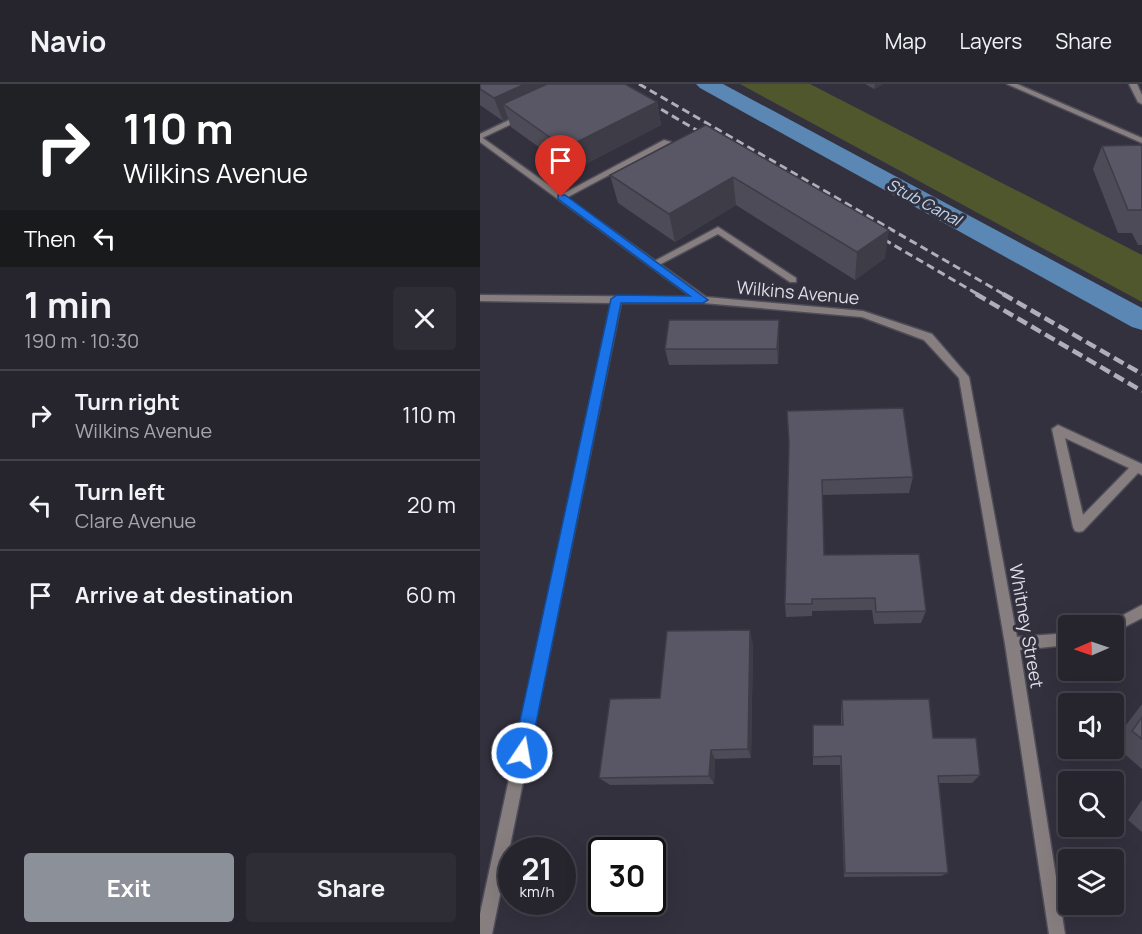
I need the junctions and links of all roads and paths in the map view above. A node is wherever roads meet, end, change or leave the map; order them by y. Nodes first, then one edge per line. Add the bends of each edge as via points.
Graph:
1 (1011, 84) edge
2 (1133, 84) edge
3 (1142, 102) edge
4 (530, 114) edge
5 (480, 137) edge
6 (1142, 141) edge
7 (667, 142) edge
8 (561, 197) junction
9 (654, 264) junction
10 (793, 280) dead end
11 (480, 298) edge
12 (617, 299) junction
13 (703, 300) junction
14 (928, 337) joint
15 (1139, 468) edge
16 (1142, 611) edge
17 (1124, 621) edge
18 (1058, 640) edge
19 (1012, 644) junction
20 (484, 934) edge
21 (1057, 934) edge

1 - 6 street
2 - 3 street
4 - 5 street
5 - 8 street
7 - 8 street
8 - 9 street
9 - 10 street via 718,230
9 - 13 street
11 - 12 street, Wilkins Avenue
12 - 13 street, Wilkins Avenue
12 - 20 street
13 - 14 street, Wilkins Avenue via 863,314
14 - 19 street, Whitney Street via 964,376
15 - 15 street via 1077,438 1058,429 1079,527
16 - 17 street
18 - 19 street
19 - 21 street, Whitney Street

